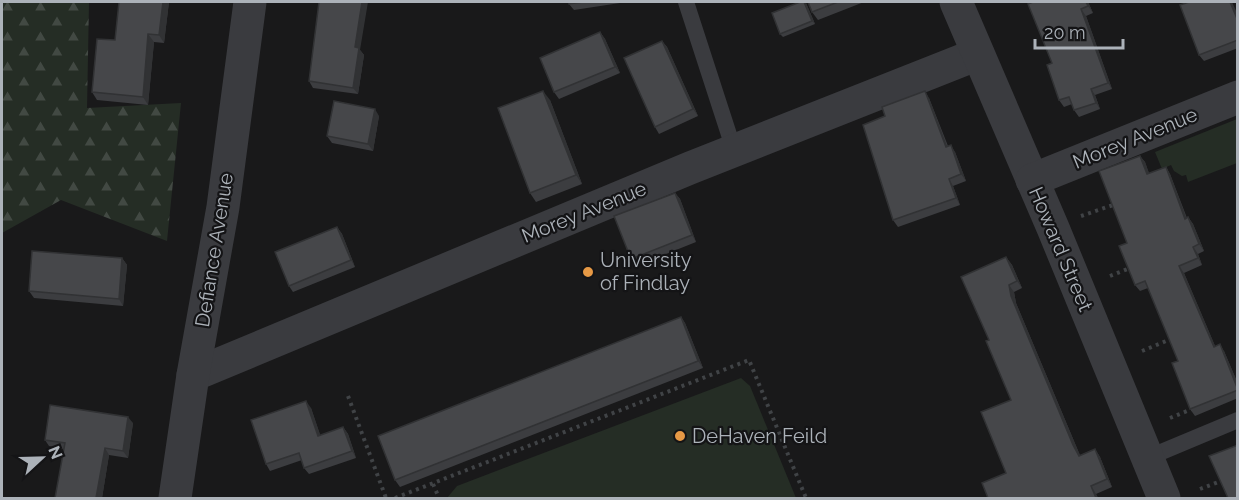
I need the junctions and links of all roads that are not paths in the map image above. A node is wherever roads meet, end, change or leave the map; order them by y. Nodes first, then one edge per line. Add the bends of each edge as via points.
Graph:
1 (250, 2) edge
2 (686, 2) edge
3 (956, 2) edge
4 (978, 54) junction
5 (1238, 97) edge
6 (734, 150) junction
7 (1032, 180) junction
8 (193, 375) junction
9 (1238, 420) edge
10 (1147, 458) junction
11 (175, 498) edge
12 (1164, 498) edge

1 - 8 street, Defiance Avenue via 223,207
2 - 6 lane
3 - 4 street, Howard Street
4 - 6 street, Morey Avenue
4 - 7 street, Howard Street
5 - 7 street, Morey Avenue
6 - 8 street, Morey Avenue
7 - 10 street, Howard Street
8 - 11 street, Defiance Avenue
9 - 10 lane
10 - 12 street, Howard Street

